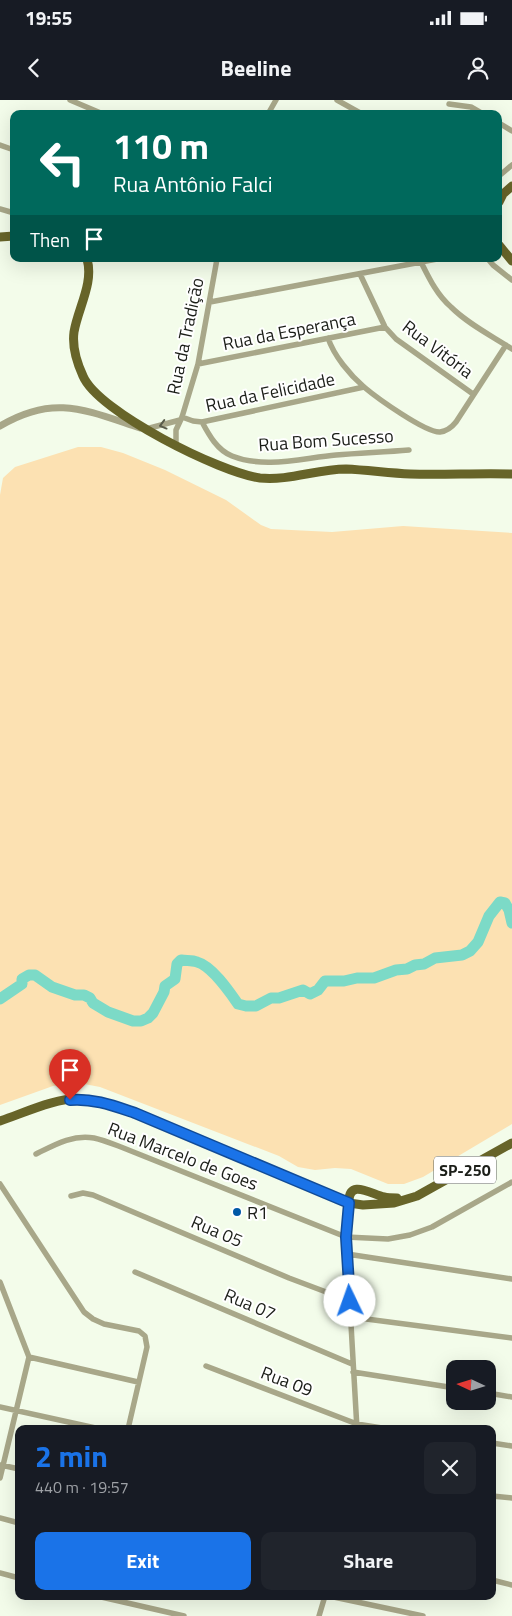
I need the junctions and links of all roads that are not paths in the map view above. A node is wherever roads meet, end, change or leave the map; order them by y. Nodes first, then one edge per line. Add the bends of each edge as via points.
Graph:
1 (70, 100) edge
2 (337, 100) edge
3 (449, 104) dead end
4 (93, 110) edge
5 (355, 110) edge
6 (476, 110) edge
7 (512, 166) edge
8 (502, 174) edge
9 (512, 186) edge
10 (502, 196) edge
11 (502, 249) edge
12 (512, 261) edge
13 (88, 262) edge
14 (217, 262) edge
15 (421, 262) joint
16 (490, 262) edge
17 (360, 274) junction
18 (512, 280) edge
19 (210, 302) junction
20 (385, 327) junction
21 (328, 338) junction
22 (506, 345) junction
23 (512, 349) edge
24 (198, 364) junction
25 (364, 387) junction
26 (473, 394) junction
27 (181, 418) junction
28 (202, 422) junction
29 (0, 426) edge
30 (145, 430) junction
31 (176, 447) junction
32 (409, 450) dead end
33 (512, 474) edge
34 (0, 1121) edge
35 (512, 1143) edge
36 (36, 1154) dead end
37 (512, 1182) edge
38 (0, 1184) edge
39 (71, 1196) dead end
40 (417, 1196) junction
41 (349, 1203) junction
42 (346, 1237) junction
43 (347, 1254) junction
44 (135, 1272) dead end
45 (512, 1279) edge
46 (0, 1282) edge
47 (350, 1301) junction
48 (351, 1317) junction
49 (512, 1338) edge
50 (29, 1357) junction
51 (352, 1364) junction
52 (206, 1366) dead end
53 (353, 1372) junction
54 (138, 1382) junction
55 (446, 1387) edge
56 (496, 1394) edge
57 (512, 1397) edge
58 (0, 1407) edge
59 (16, 1411) junction
60 (81, 1425) edge
61 (129, 1425) edge
62 (352, 1425) edge
63 (357, 1425) edge
64 (496, 1444) edge
65 (512, 1446) edge
66 (2, 1465) edge
67 (15, 1468) edge
68 (0, 1478) edge
69 (496, 1496) edge
70 (512, 1498) edge
71 (0, 1518) edge
72 (15, 1522) edge
73 (0, 1574) edge
74 (15, 1577) edge
75 (496, 1581) edge
76 (512, 1585) edge
77 (112, 1600) edge
78 (324, 1600) edge
79 (348, 1600) edge
80 (159, 1613) edge
81 (169, 1614) edge
82 (184, 1616) edge
83 (319, 1616) edge
84 (423, 1616) edge

1 - 4 street
2 - 5 street
3 - 6 street
7 - 8 street
9 - 10 main road
11 - 12 main road
13 - 30 main road via 87,286 74,334 76,356 84,379 97,394
14 - 19 street, Rua da Tradição
15 - 17 street
15 - 22 street via 450,307
16 - 18 street
17 - 19 street
17 - 20 street, Rua Vitória
19 - 24 street, Rua da Tradição
20 - 21 street, Rua da Esperança
20 - 26 street, Rua Vitória via 396,339
21 - 24 street, Rua da Esperança
21 - 25 street via 336,355
22 - 23 street
22 - 26 street
24 - 27 street, Rua da Tradição
25 - 26 street via 418,424 439,432 450,429
25 - 28 street, Rua da Felicidade
27 - 28 street, Rua da Felicidade
27 -> 30 street, Rua da Tradição
27 - 31 street, Rua da Tradição via 176,430
28 - 32 street, Rua Bom Sucesso via 221,449 232,456 259,462
29 - 30 street via 27,412 60,406 91,411
30 - 31 main road
31 - 33 main road via 241,474 259,478 345,469 410,474
34 - 41 main road, SP-250 via 60,1101 80,1099 99,1102 135,1113
35 - 40 main road, SP-250
36 - 42 street, Rua Marcelo de Goes via 60,1142 94,1138
37 - 42 street, Rua Marcelo de Goes via 432,1227 410,1235 388,1239
38 - 54 street via 84,1312 104,1324 140,1331 145,1336 148,1347
39 - 47 street, Rua 05 via 93,1195
40 - 41 main road, SP-250 via 394,1203
40 - 41 main road via 385,1198 355,1189 348,1197
41 - 42 street
42 - 43 street
43 - 45 street
43 - 47 street
44 - 51 street, Rua 07
46 - 50 street
47 - 48 street
48 - 49 street
48 - 51 street
50 - 54 street
50 - 59 street
51 - 53 street
52 - 62 street, Rua 09
53 - 55 street
53 - 63 street
54 - 61 street
56 - 57 street
58 - 59 street
59 - 60 street
59 - 66 street
64 - 65 street
66 - 67 street
66 - 68 street
69 - 70 street
71 - 72 street
73 - 74 street
75 - 76 street
77 - 80 street
78 - 83 street
79 - 84 street
80 - 81 street
81 - 82 street

